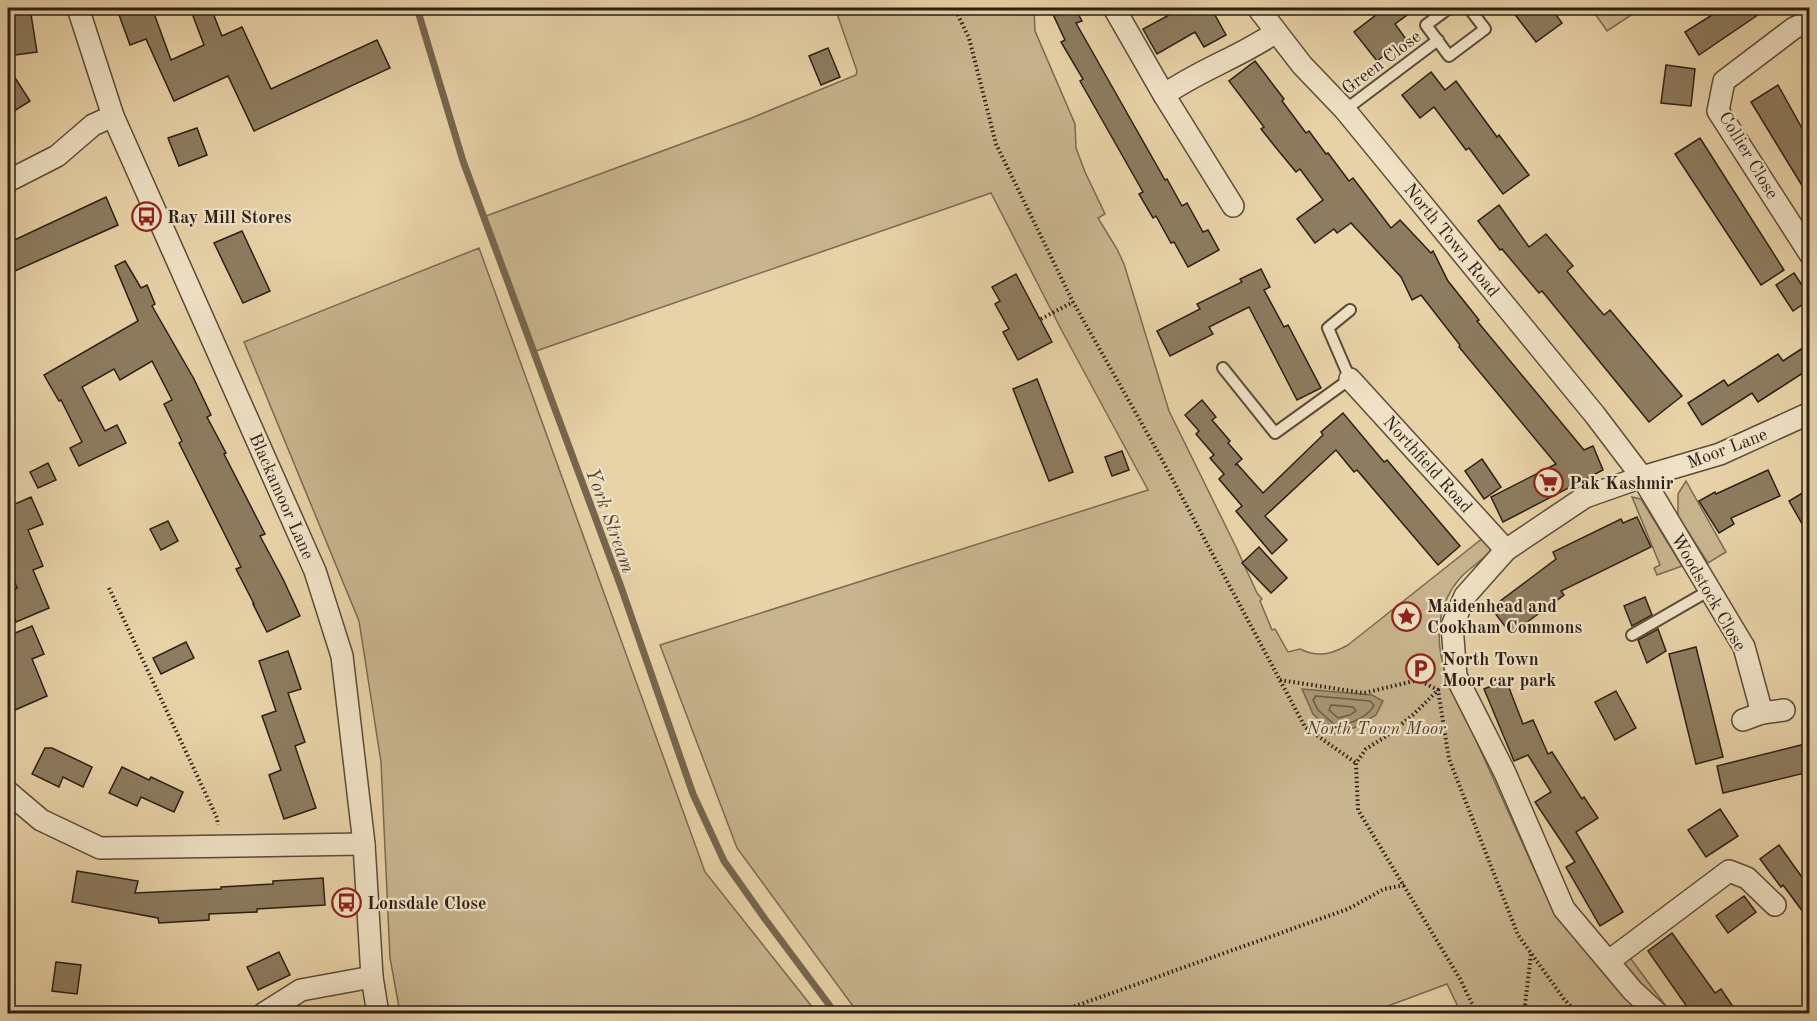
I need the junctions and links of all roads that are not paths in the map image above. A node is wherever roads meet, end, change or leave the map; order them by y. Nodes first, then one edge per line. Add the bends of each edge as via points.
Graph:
1 (81, 8) edge
2 (1114, 8) edge
3 (1258, 8) edge
4 (1449, 8) edge
5 (1469, 8) edge
6 (1809, 21) edge
7 (1276, 32) junction
8 (1438, 40) junction
9 (1164, 95) junction
10 (1345, 110) junction
11 (113, 116) junction
12 (8, 181) edge
13 (1233, 206) dead end
14 (1809, 254) edge
15 (1350, 310) dead end
16 (1223, 368) dead end
17 (1350, 379) junction
18 (1809, 413) edge
19 (1642, 477) junction
20 (1506, 550) junction
21 (1710, 590) junction
22 (1632, 635) dead end
23 (1784, 710) dead end
24 (8, 792) edge
25 (364, 844) junction
26 (1775, 905) dead end
27 (1609, 961) junction
28 (372, 976) junction
29 (263, 1014) edge
30 (378, 1014) edge
31 (1658, 1014) edge

1 - 11 street, Blackamoor Lane
2 - 9 street
3 - 7 street, North Town Road
4 - 8 lane, Green Close via 1426,25
5 - 8 lane, Green Close via 1485,29 1449,56
6 - 14 street, Collier Close via 1724,81 1718,111
7 - 9 street
7 - 10 street, North Town Road
8 - 10 lane, Green Close
9 - 13 street
10 - 19 street, North Town Road
11 - 12 street via 93,124 57,156
11 - 25 street, Blackamoor Lane via 315,571 342,656
15 - 17 lane via 1328,328
16 - 17 lane via 1275,433
17 - 20 street, Northfield Road
18 - 19 street, Moor Lane via 1720,454
19 - 20 street via 1585,497
19 - 21 street, Woodstock Close
20 - 27 street via 1465,596 1452,626 1456,676 1505,773 1564,909
21 - 22 lane
21 - 23 street, Woodstock Close via 1744,647 1752,716
24 - 25 street via 41,820 100,848
25 - 28 street, Blackamoor Lane
26 - 27 street via 1747,878 1729,871
27 - 31 street
28 - 29 street via 301,990
28 - 30 street, Blackamoor Lane

